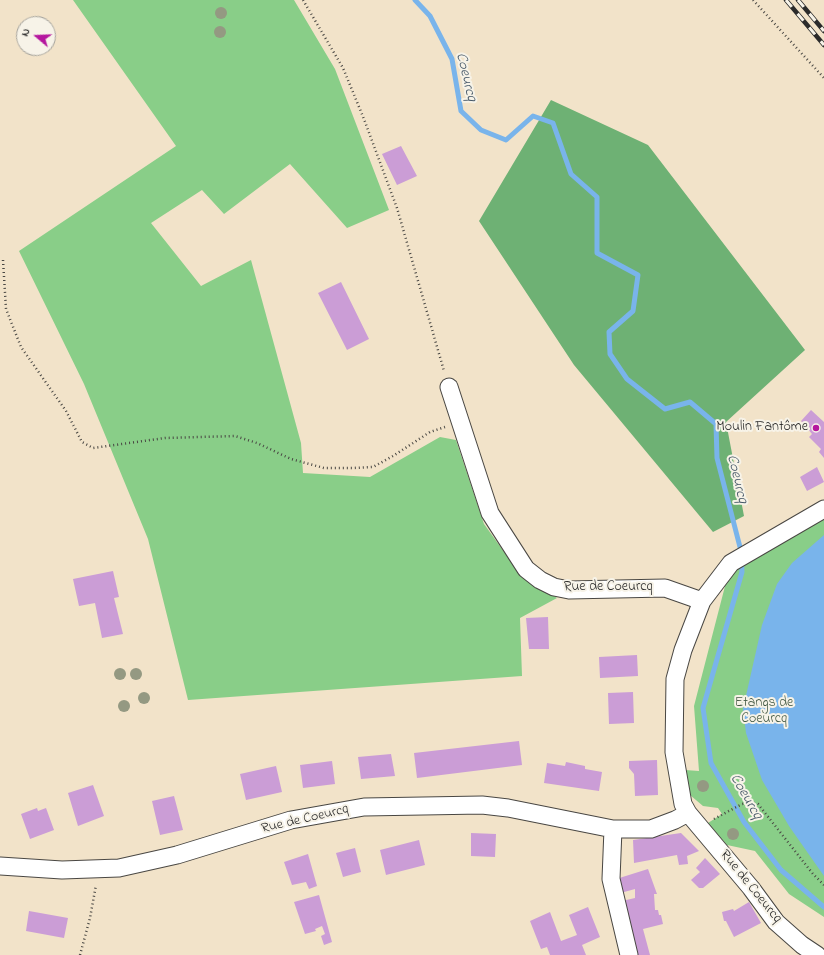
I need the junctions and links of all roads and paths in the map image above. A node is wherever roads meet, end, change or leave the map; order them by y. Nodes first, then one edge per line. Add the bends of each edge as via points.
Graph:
1 (303, 0) edge
2 (753, 0) edge
3 (824, 78) edge
4 (3, 260) dead end
5 (449, 387) joint
6 (461, 426) junction
7 (824, 509) edge
8 (702, 601) junction
9 (729, 810) dead end
10 (688, 813) junction
11 (613, 829) junction
12 (0, 866) edge
13 (99, 869) junction
14 (824, 885) edge
15 (80, 955) edge
16 (629, 955) edge
17 (817, 955) edge

1 - 5 path via 343,68 389,186
2 - 3 path
4 - 6 path via 6,309 21,347 66,412 82,442 93,448 165,438 235,436 291,459 324,468 359,468 373,467 430,432 446,426
5 - 6 street, Rue de Coeurcq
6 - 8 street, Rue de Coeurcq via 490,513 526,569 540,580 554,587 569,590 665,588
7 - 8 street, Rue de Coeurcq via 731,563
8 - 10 street, Rue de Coeurcq via 675,678 674,752 683,804
9 - 14 path via 750,802 758,804 812,874
10 - 11 street, Rue de Coeurcq via 651,829
10 - 17 street, Rue de Coeurcq via 776,922
11 - 13 street, Rue de Coeurcq via 482,805 364,807 291,820 177,855 119,868
11 - 16 street via 611,879
12 - 13 street, Rue de Coeurcq via 62,870
13 - 15 path

